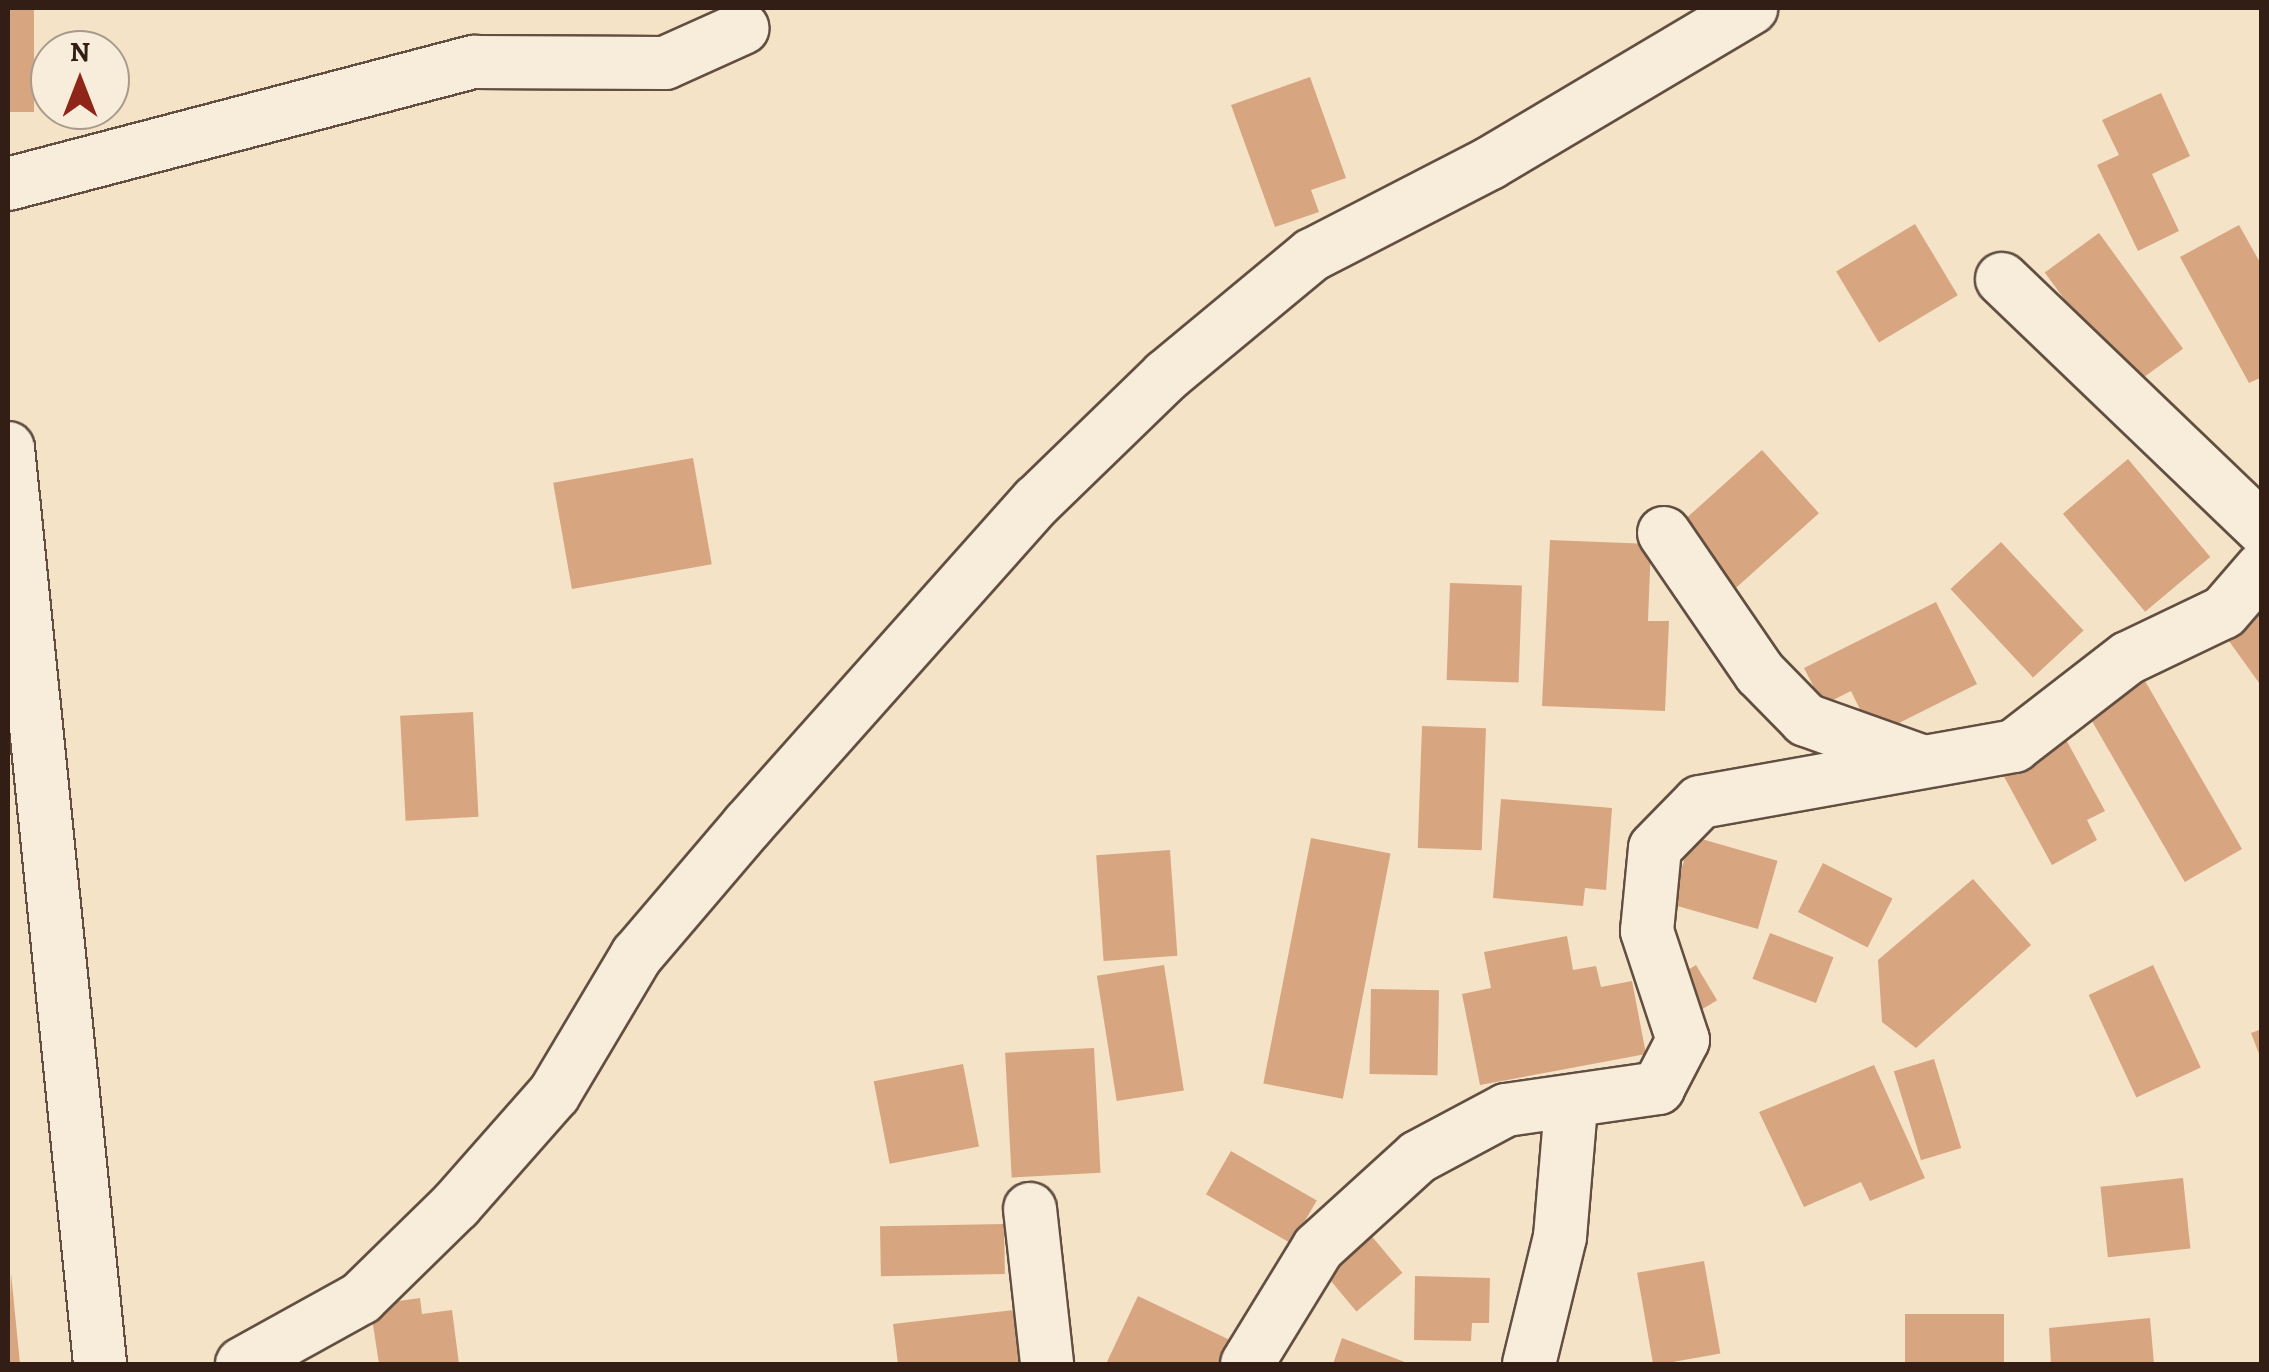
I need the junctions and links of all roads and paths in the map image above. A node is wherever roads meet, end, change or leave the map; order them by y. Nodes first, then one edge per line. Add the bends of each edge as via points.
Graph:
1 (1751, 8) edge
2 (743, 28) dead end
3 (8, 184) edge
4 (2002, 279) dead end
5 (8, 448) edge
6 (2262, 528) edge
7 (1664, 533) dead end
8 (2262, 568) edge
9 (1932, 765) junction
10 (1571, 1105) junction
11 (1030, 1209) dead end
12 (100, 1364) edge
13 (242, 1364) edge
14 (1047, 1364) edge
15 (1246, 1364) edge
16 (1528, 1364) edge

1 - 13 street via 1490,163 1312,255 1166,376 1038,501 748,824 638,955 554,1094 456,1206 361,1298
2 - 3 street via 665,64 474,62
4 - 6 street
5 - 12 street
7 - 9 street via 1760,673 1806,720
8 - 9 street via 2224,612 2128,658 2014,746
9 - 10 street via 1700,802 1655,848 1647,932 1683,1040 1658,1088
10 - 15 street via 1506,1110 1418,1157 1318,1248
10 - 16 street via 1560,1238
11 - 14 street

